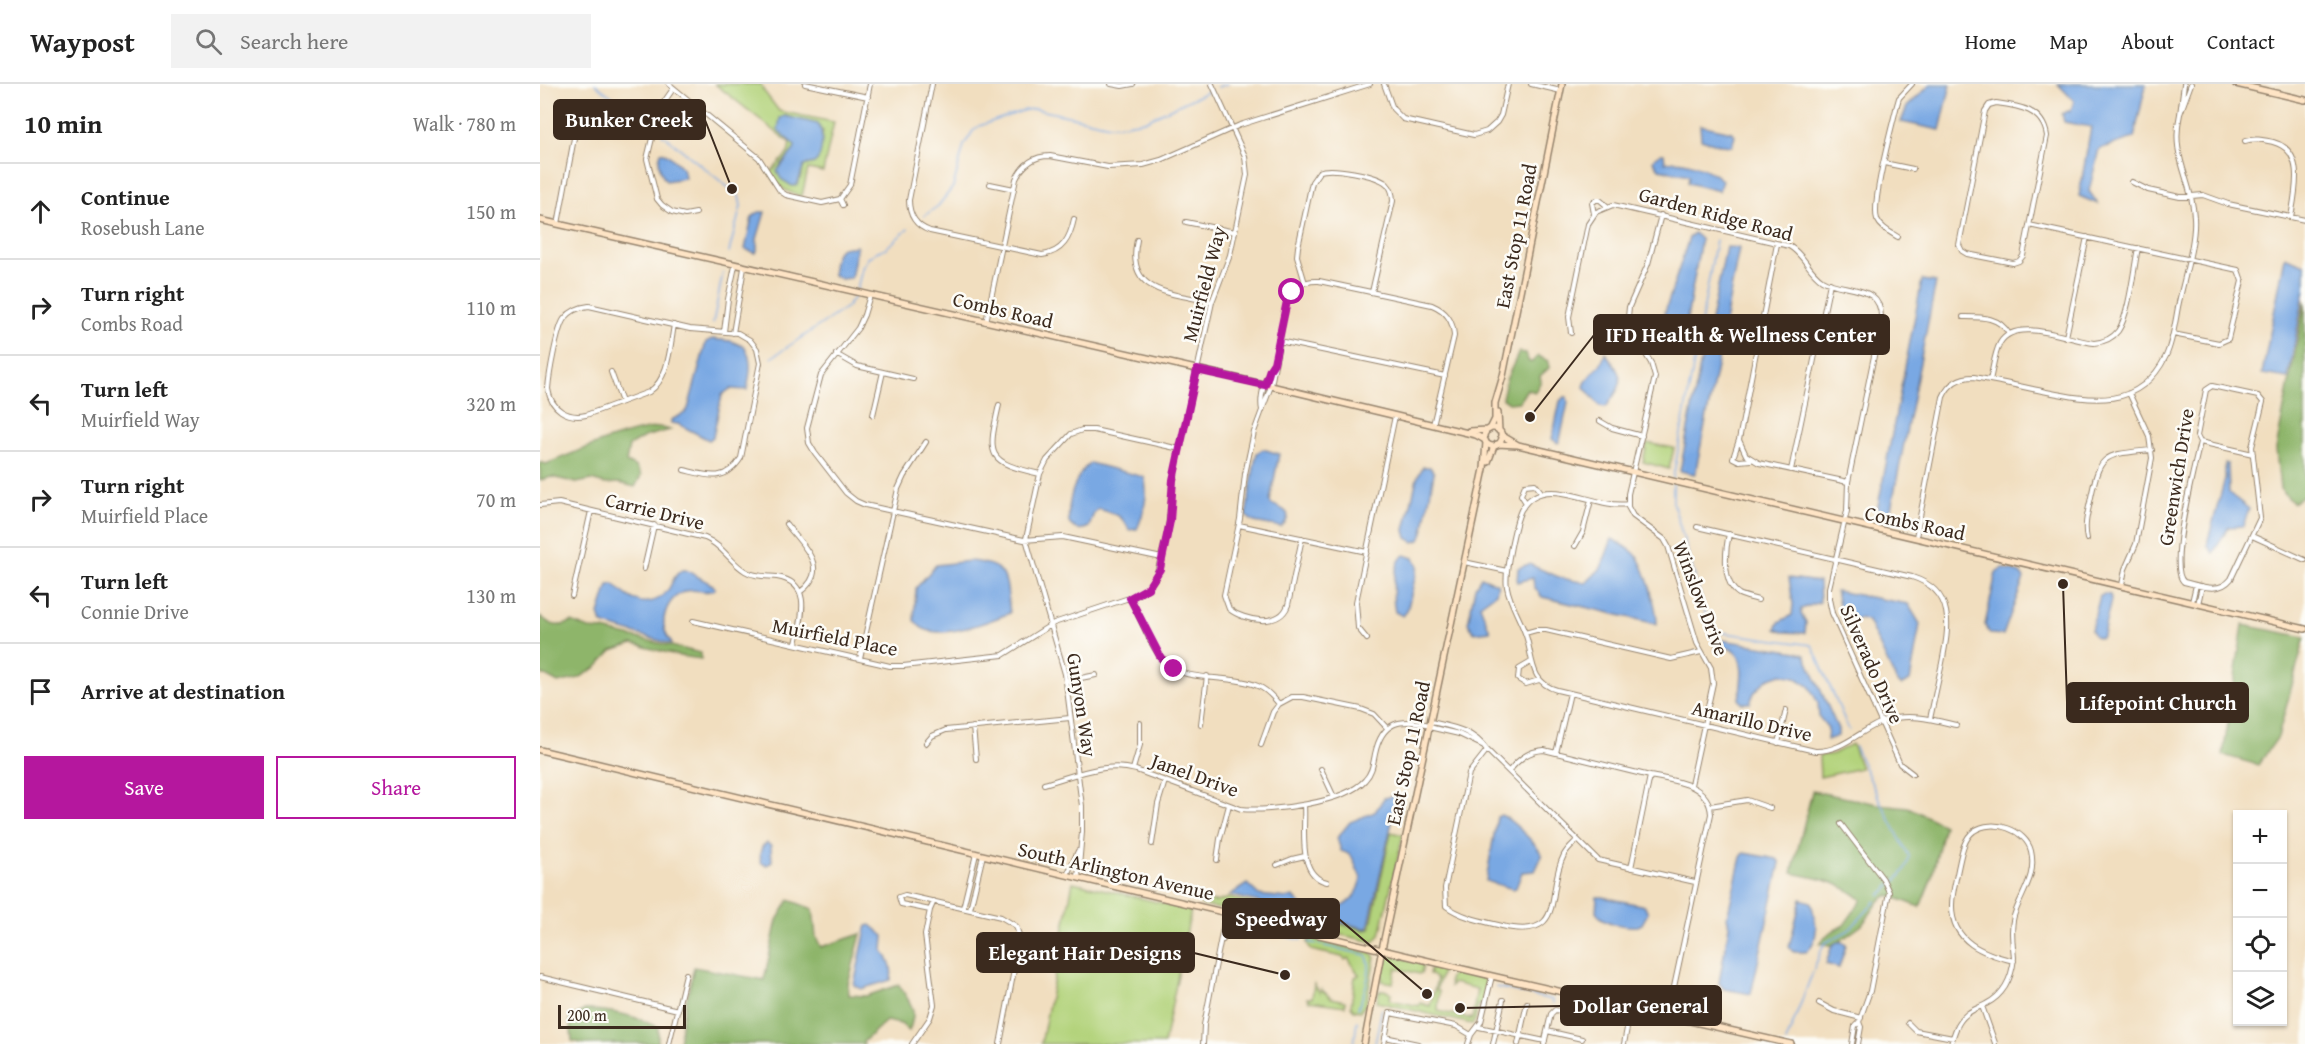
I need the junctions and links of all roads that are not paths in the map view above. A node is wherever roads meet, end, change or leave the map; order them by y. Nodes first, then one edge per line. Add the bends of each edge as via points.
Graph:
1 (669, 84) edge
2 (805, 84) edge
3 (870, 84) edge
4 (932, 84) edge
5 (1111, 84) edge
6 (1133, 84) edge
7 (1212, 84) edge
8 (1370, 84) edge
9 (1384, 84) edge
10 (1508, 84) edge
11 (1531, 84) edge
12 (1562, 84) edge
13 (1912, 84) edge
14 (2184, 84) edge
15 (2191, 84) edge
16 (2236, 84) edge
17 (673, 89) junction
18 (1561, 91) junction
19 (868, 97) junction
20 (2305, 100) edge
21 (2180, 114) junction
22 (575, 115) dead end
23 (1232, 128) junction
24 (2245, 141) dead end
25 (1884, 163) junction
26 (1912, 169) dead end
27 (2132, 182) dead end
28 (990, 184) dead end
29 (1014, 189) junction
30 (2190, 196) junction
31 (840, 199) junction
32 (843, 205) dead end
33 (1607, 206) junction
34 (696, 213) dead end
35 (1594, 214) junction
36 (1660, 215) junction
37 (2291, 217) junction
38 (1074, 219) dead end
39 (540, 220) edge
40 (2305, 220) edge
41 (1186, 222) dead end
42 (558, 224) junction
43 (2029, 225) junction
44 (1235, 232) junction
45 (1898, 237) dead end
46 (2087, 237) junction
47 (1137, 240) dead end
48 (1777, 244) junction
49 (1002, 247) junction
50 (2138, 248) junction
51 (2188, 258) junction
52 (735, 266) junction
53 (744, 268) junction
54 (1305, 282) junction
55 (1830, 283) junction
56 (1372, 292) junction
57 (870, 295) junction
58 (1212, 302) junction
59 (1876, 302) joint
60 (1963, 317) dead end
61 (986, 322) junction
62 (675, 325) junction
63 (724, 332) junction
64 (733, 333) junction
65 (1571, 333) dead end
66 (2009, 334) junction
67 (2172, 334) junction
68 (2066, 337) junction
69 (1279, 341) junction
70 (836, 354) junction
71 (1197, 370) junction
72 (611, 372) dead end
73 (883, 372) junction
74 (1445, 376) junction
75 (913, 379) dead end
76 (1990, 380) junction
77 (1268, 385) junction
78 (2128, 393) junction
79 (1499, 394) junction
80 (622, 402) junction
81 (999, 405) dead end
82 (873, 415) dead end
83 (1395, 416) junction
84 (1600, 421) dead end
85 (1434, 425) junction
86 (1458, 430) junction
87 (1489, 430) junction
88 (1500, 433) junction
89 (1642, 436) junction
90 (1738, 440) junction
91 (1485, 441) junction
92 (926, 442) dead end
93 (2200, 442) junction
94 (1496, 445) junction
95 (1518, 445) junction
96 (1180, 449) junction
97 (2152, 450) junction
98 (2253, 454) junction
99 (1751, 460) junction
100 (1484, 469) junction
101 (684, 470) dead end
102 (1791, 470) junction
103 (1633, 472) junction
104 (1040, 474) junction
105 (1848, 482) junction
106 (1542, 493) junction
107 (1591, 500) junction
108 (1526, 503) junction
109 (1628, 504) junction
110 (540, 505) edge
111 (591, 511) junction
112 (893, 511) junction
113 (1845, 523) junction
114 (786, 524) dead end
115 (654, 525) junction
116 (1239, 525) junction
117 (1697, 527) dead end
118 (1729, 534) junction
119 (2252, 536) junction
120 (1916, 537) junction
121 (1302, 538) junction
122 (2087, 539) dead end
123 (1026, 540) junction
124 (1575, 546) dead end
125 (1366, 552) junction
126 (1162, 558) junction
127 (1836, 559) junction
128 (2305, 560) edge
129 (1464, 562) junction
130 (644, 569) dead end
131 (1160, 569) joint
132 (1507, 572) junction
133 (2122, 585) junction
134 (2196, 585) junction
135 (2202, 586) junction
136 (800, 592) junction
137 (572, 596) dead end
138 (1130, 598) junction
139 (1758, 600) dead end
140 (2195, 603) junction
141 (693, 621) dead end
142 (1051, 625) junction
143 (2305, 629) edge
144 (1525, 633) junction
145 (1367, 639) dead end
146 (796, 644) junction
147 (1701, 652) junction
148 (860, 659) junction
149 (1531, 662) junction
150 (1096, 675) dead end
151 (1207, 676) junction
152 (1539, 680) junction
153 (1065, 681) junction
154 (1570, 693) junction
155 (1279, 704) junction
156 (1786, 710) dead end
157 (1070, 718) junction
158 (1930, 719) junction
159 (1881, 722) junction
160 (1140, 723) dead end
161 (1201, 724) dead end
162 (1430, 725) junction
163 (1704, 725) junction
164 (1956, 725) dead end
165 (973, 727) junction
166 (1387, 728) junction
167 (927, 743) dead end
168 (1778, 743) junction
169 (1261, 745) dead end
170 (540, 750) edge
171 (1487, 750) junction
172 (1556, 753) junction
173 (976, 759) dead end
174 (1133, 769) junction
175 (1321, 769) dead end
176 (1509, 771) junction
177 (1913, 774) dead end
178 (1077, 775) junction
179 (1650, 776) junction
180 (1165, 781) junction
181 (1044, 784) dead end
182 (1691, 785) junction
183 (1334, 797) junction
184 (1229, 805) junction
185 (1304, 805) junction
186 (1710, 806) junction
187 (1770, 808) dead end
188 (1842, 824) dead end
189 (1576, 841) junction
190 (1152, 844) dead end
191 (1080, 848) junction
192 (979, 854) junction
193 (1305, 856) junction
194 (1217, 860) dead end
195 (1277, 865) dead end
196 (1630, 868) junction
197 (1067, 875) junction
198 (1078, 878) junction
199 (1327, 882) dead end
200 (1695, 882) junction
201 (934, 901) junction
202 (963, 908) junction
203 (970, 909) junction
204 (930, 910) junction
205 (1226, 912) junction
206 (1233, 914) junction
207 (1222, 940) junction
208 (1382, 949) junction
209 (2014, 961) junction
210 (686, 974) dead end
211 (1492, 975) junction
212 (540, 977) edge
213 (1503, 1000) dead end
214 (1527, 1003) dead end
215 (1819, 1003) dead end
216 (1631, 1006) junction
217 (1982, 1006) junction
218 (678, 1010) junction
219 (1668, 1015) junction
220 (1588, 1016) dead end
221 (1860, 1020) junction
222 (1908, 1023) dead end
223 (1479, 1027) junction
224 (1496, 1031) junction
225 (1547, 1031) junction
226 (1471, 1035) junction
227 (1520, 1036) junction
228 (1385, 1037) junction
229 (1953, 1038) junction
230 (1582, 1039) dead end
231 (1545, 1043) edge
232 (1995, 1043) edge
233 (669, 1044) edge
234 (912, 1044) edge
235 (1000, 1044) edge
236 (1203, 1044) edge
237 (1364, 1044) edge
238 (1384, 1044) edge
239 (1418, 1044) edge
240 (1468, 1044) edge
241 (1493, 1044) edge
242 (1518, 1044) edge
243 (1624, 1044) edge
244 (1791, 1044) edge
245 (1851, 1044) edge
246 (1858, 1044) edge
247 (1953, 1044) edge

1 - 17 street
2 - 19 street
3 - 19 street
4 - 49 street via 908,202 910,212 921,227 930,231
5 - 6 street
7 - 23 street, Muirfield Way
8 - 23 street
9 - 10 street via 1393,109 1403,119 1472,135 1485,132 1497,122
11 - 18 street
12 - 18 street, East Stop 11 Road
13 - 25 street via 1899,98
14 - 21 street
15 - 21 street
16 - 20 street
17 - 31 street via 759,158 780,191 822,203
17 - 34 street via 658,109 647,159 662,205 672,212
18 - 79 street, East Stop 11 Road
19 - 31 street via 849,185
21 - 30 street via 2177,150
22 - 42 street via 577,122
23 - 29 street via 1136,167 1100,166 1046,156 1033,159 1018,175
23 - 44 street, Muirfield Way via 1247,167
24 - 37 street via 2279,143 2294,154 2300,172
25 - 26 street
25 - 45 street via 1877,220
27 - 30 street via 2148,190
28 - 29 street
29 - 49 street
30 - 37 street via 2203,195
30 - 51 street via 2194,225
31 - 32 street
33 - 35 street
33 - 35 street via 1596,200 1592,203
33 - 36 street, Garden Ridge Road via 1620,205
35 - 65 street via 1588,224 1574,294
36 - 48 street, Garden Ridge Road
36 - 89 street via 1648,264 1628,313 1629,327 1655,375
37 - 40 street
38 - 49 street via 1066,241 1049,254 1034,255
39 - 42 street, Combs Road
41 - 44 street
42 - 52 street, Combs Road
43 - 43 street via 2046,141 2045,126 2027,109 1990,105 1983,122 1960,249 1968,255 2016,263 2023,256
43 - 46 street
44 - 58 street, Muirfield Way
46 - 50 street
46 - 68 street
47 - 58 street via 1134,262 1145,283
48 - 55 street, Garden Ridge Road via 1797,250 1814,273
48 - 90 street
49 - 61 street
50 - 51 street
50 - 68 street via 2118,332 2094,343
51 - 67 street
51 - 67 street via 2236,268 2241,274 2231,334 2219,343
52 - 53 street, Combs Road
52 - 63 street
53 - 57 street, Combs Road
53 - 64 street
54 - 56 street via 1319,281
54 - 56 street via 1297,256 1311,184 1316,174 1332,169 1378,179 1392,193
54 - 69 street via 1288,297
55 - 59 street, Garden Ridge Road via 1867,293
55 - 102 street
56 - 74 street via 1434,306 1451,320 1454,336
57 - 61 street, Combs Road
57 - 70 street via 861,322
58 - 71 street, Muirfield Way
59 - 105 street, Silverado Drive via 1881,309 1881,322
60 - 66 street via 1993,319
61 - 71 street, Combs Road
62 - 63 street
62 - 80 street via 660,383 649,392
62 - 80 street via 589,306 571,312 560,327 549,381 550,398 560,411 586,415
63 - 64 street
64 - 101 street via 742,334 753,343 760,363 741,456 730,471 715,476
66 - 68 street via 2027,330
66 - 76 street via 1997,349
67 - 78 street via 2158,368 2144,384
69 - 74 street
69 - 77 street
70 - 73 street via 853,365
70 - 112 street via 818,382 807,433 813,450 849,496 861,504
71 - 77 street, Combs Road
71 - 96 street, Muirfield Way
72 - 80 street
73 - 75 street
73 - 82 street
74 - 85 street
76 - 78 street via 2089,400
76 - 120 street via 1962,378 1946,391
77 - 83 street, Combs Road
77 - 116 street via 1252,440
78 - 97 street
79 - 87 street, East Stop 11 Road
79 - 88 street, East Stop 11 Road
81 - 104 street via 992,437 994,454 1007,466
83 - 85 street, Combs Road
83 - 125 street
84 - 89 street
85 - 86 street, Combs Road
86 - 87 street, Combs Road
86 - 91 street, Combs Road
87 - 88 street
87 - 91 street
88 - 94 street via 1501,440
88 - 95 street, Combs Road
89 - 103 street
90 - 99 street
90 - 99 street via 1733,458
91 - 94 street
91 - 100 street, East Stop 11 Road
92 - 112 street via 902,480
93 - 98 street
93 - 98 street, Greenwich Drive via 2196,436 2208,387 2256,395 2263,402
93 - 134 street, Greenwich Drive via 2179,543 2181,579
94 - 95 street, Combs Road
94 - 100 street, East Stop 11 Road
95 - 103 street, Combs Road
96 - 104 street via 1082,430 1068,436 1055,449
96 - 126 street, Muirfield Way
97 - 122 street via 2116,454 2100,465 2086,522
97 - 133 street via 2136,544
98 - 119 street via 2261,515
99 - 102 street
100 - 129 street, East Stop 11 Road
102 - 105 street
103 - 109 street
103 - 113 street, Combs Road
104 - 123 street
105 - 113 street, Silverado Drive
106 - 107 street via 1557,492
106 - 108 street
106 - 108 street via 1536,485 1527,484 1521,492
107 - 109 street via 1616,506
107 - 124 street
108 - 132 street
109 - 147 street, Winslow Drive via 1634,518 1667,545
110 - 111 street, Carrie Drive via 556,503
111 - 115 street, Carrie Drive
111 - 137 street
112 - 123 street
112 - 148 street
113 - 120 street, Combs Road
113 - 127 street, Silverado Drive
114 - 136 street via 808,549 814,563 811,580
115 - 130 street
115 - 136 street, Carrie Drive via 708,539 744,571 785,579
116 - 121 street
116 - 121 street via 1224,595 1226,605 1239,615 1267,621 1285,613
117 - 118 street
118 - 127 street
118 - 139 street via 1724,558 1731,583 1739,594
119 - 128 street
119 - 135 street via 2226,585 2216,589
120 - 133 street, Combs Road
121 - 125 street
123 - 126 street via 1065,537
123 - 142 street, Gunyon Way
125 - 145 street via 1356,608 1359,631
126 - 131 street, Muirfield Way
127 - 158 street via 1918,579 1937,593 1947,610 1949,627
127 - 159 street, Silverado Drive via 1829,588 1830,609
129 - 132 street
129 - 162 street, East Stop 11 Road
131 - 138 street, Muirfield Place via 1148,588
132 - 144 street via 1508,591
133 - 140 street, Combs Road
134 - 135 street
134 - 140 street
135 - 140 street
136 - 146 street via 803,609
138 - 142 street, Muirfield Place
138 - 151 street via 1166,663 1180,672
140 - 143 street, Combs Road
141 - 146 street, Muirfield Place
142 - 148 street, Muirfield Place via 995,657 903,666
142 - 153 street, Gunyon Way
144 - 147 street via 1546,630 1669,659
144 - 149 street
146 - 148 street, Muirfield Place
147 - 163 street, Winslow Drive via 1713,678
149 - 152 street
149 - 152 street, Amarillo Drive via 1520,668 1518,679 1526,684
150 - 153 street
151 - 155 street via 1259,686
151 - 161 street
152 - 154 street, Amarillo Drive
153 - 157 street, Gunyon Way
154 - 163 street, Amarillo Drive
154 - 172 street
155 - 166 street via 1298,696 1361,709 1374,714
155 - 169 street
156 - 168 street
157 - 165 street
157 - 178 street, Gunyon Way
158 - 159 street, Amarillo Drive via 1904,717
158 - 164 street, Amarillo Drive
159 - 168 street, Amarillo Drive via 1827,751
159 - 177 street, Silverado Drive via 1900,764
160 - 174 street via 1140,745
162 - 166 street via 1409,721
162 - 171 street via 1471,739
162 - 208 street, East Stop 11 Road
163 - 168 street, Amarillo Drive
163 - 182 street, Winslow Drive
165 - 167 street via 942,731
165 - 173 street
166 - 183 street via 1367,778
170 - 192 street, South Arlington Avenue
171 - 176 street
171 - 189 street via 1469,773 1445,888 1446,906 1467,918 1522,930 1536,927 1550,914 1563,856
172 - 176 street via 1527,754
172 - 179 street
174 - 178 street, Janel Drive via 1113,766
174 - 180 street, Janel Drive
175 - 183 street
176 - 189 street
178 - 181 street, Janel Drive
178 - 191 street, Gunyon Way via 1083,824
179 - 182 street
179 - 196 street
180 - 184 street, Janel Drive
180 - 190 street
182 - 186 street
183 - 185 street, Janel Drive
184 - 185 street, Janel Drive via 1253,810
184 - 194 street
185 - 193 street
186 - 187 street via 1748,800
186 - 200 street
188 - 221 street via 1889,891 1870,992
189 - 196 street via 1598,860
191 - 197 street
191 - 198 street, Gunyon Way
192 - 197 street, South Arlington Avenue
192 - 202 street
192 - 203 street
193 - 195 street
193 - 199 street via 1312,872
196 - 200 street
197 - 198 street, South Arlington Avenue
198 - 205 street, South Arlington Avenue
200 - 219 street
201 - 202 street
201 - 204 street
201 - 204 street via 901,895 901,904
202 - 203 street
203 - 235 street via 1001,917 1016,926 1020,938
204 - 234 street via 925,934 934,1005
205 - 206 street, South Arlington Avenue
205 - 207 street
206 - 207 street
206 - 208 street, South Arlington Avenue
207 - 236 street
208 - 211 street, South Arlington Avenue
208 - 237 street, East Stop 11 Road
209 - 209 street via 2012,926 2032,874 2032,854 2023,837 2014,831 2001,826 1981,828 1967,839 1961,855 1952,897 1953,915 1971,945 1991,956
209 - 217 street via 2006,986 1994,1000
210 - 218 street
211 - 216 street, South Arlington Avenue
211 - 223 street
212 - 218 street
213 - 224 street
214 - 227 street
215 - 221 street
216 - 219 street, South Arlington Avenue
216 - 243 street
217 - 229 street via 1960,1021
217 - 232 street
218 - 233 street
219 - 244 street, South Arlington Avenue
220 - 225 street via 1555,1010
221 - 245 street
221 - 246 street
222 - 229 street via 1916,1030
223 - 224 street
223 - 226 street
224 - 227 street
224 - 241 street
225 - 230 street
225 - 231 street
226 - 228 street via 1455,1026 1389,1013
226 - 240 street
227 - 231 street
227 - 242 street
228 - 238 street
228 - 239 street
229 - 247 street

